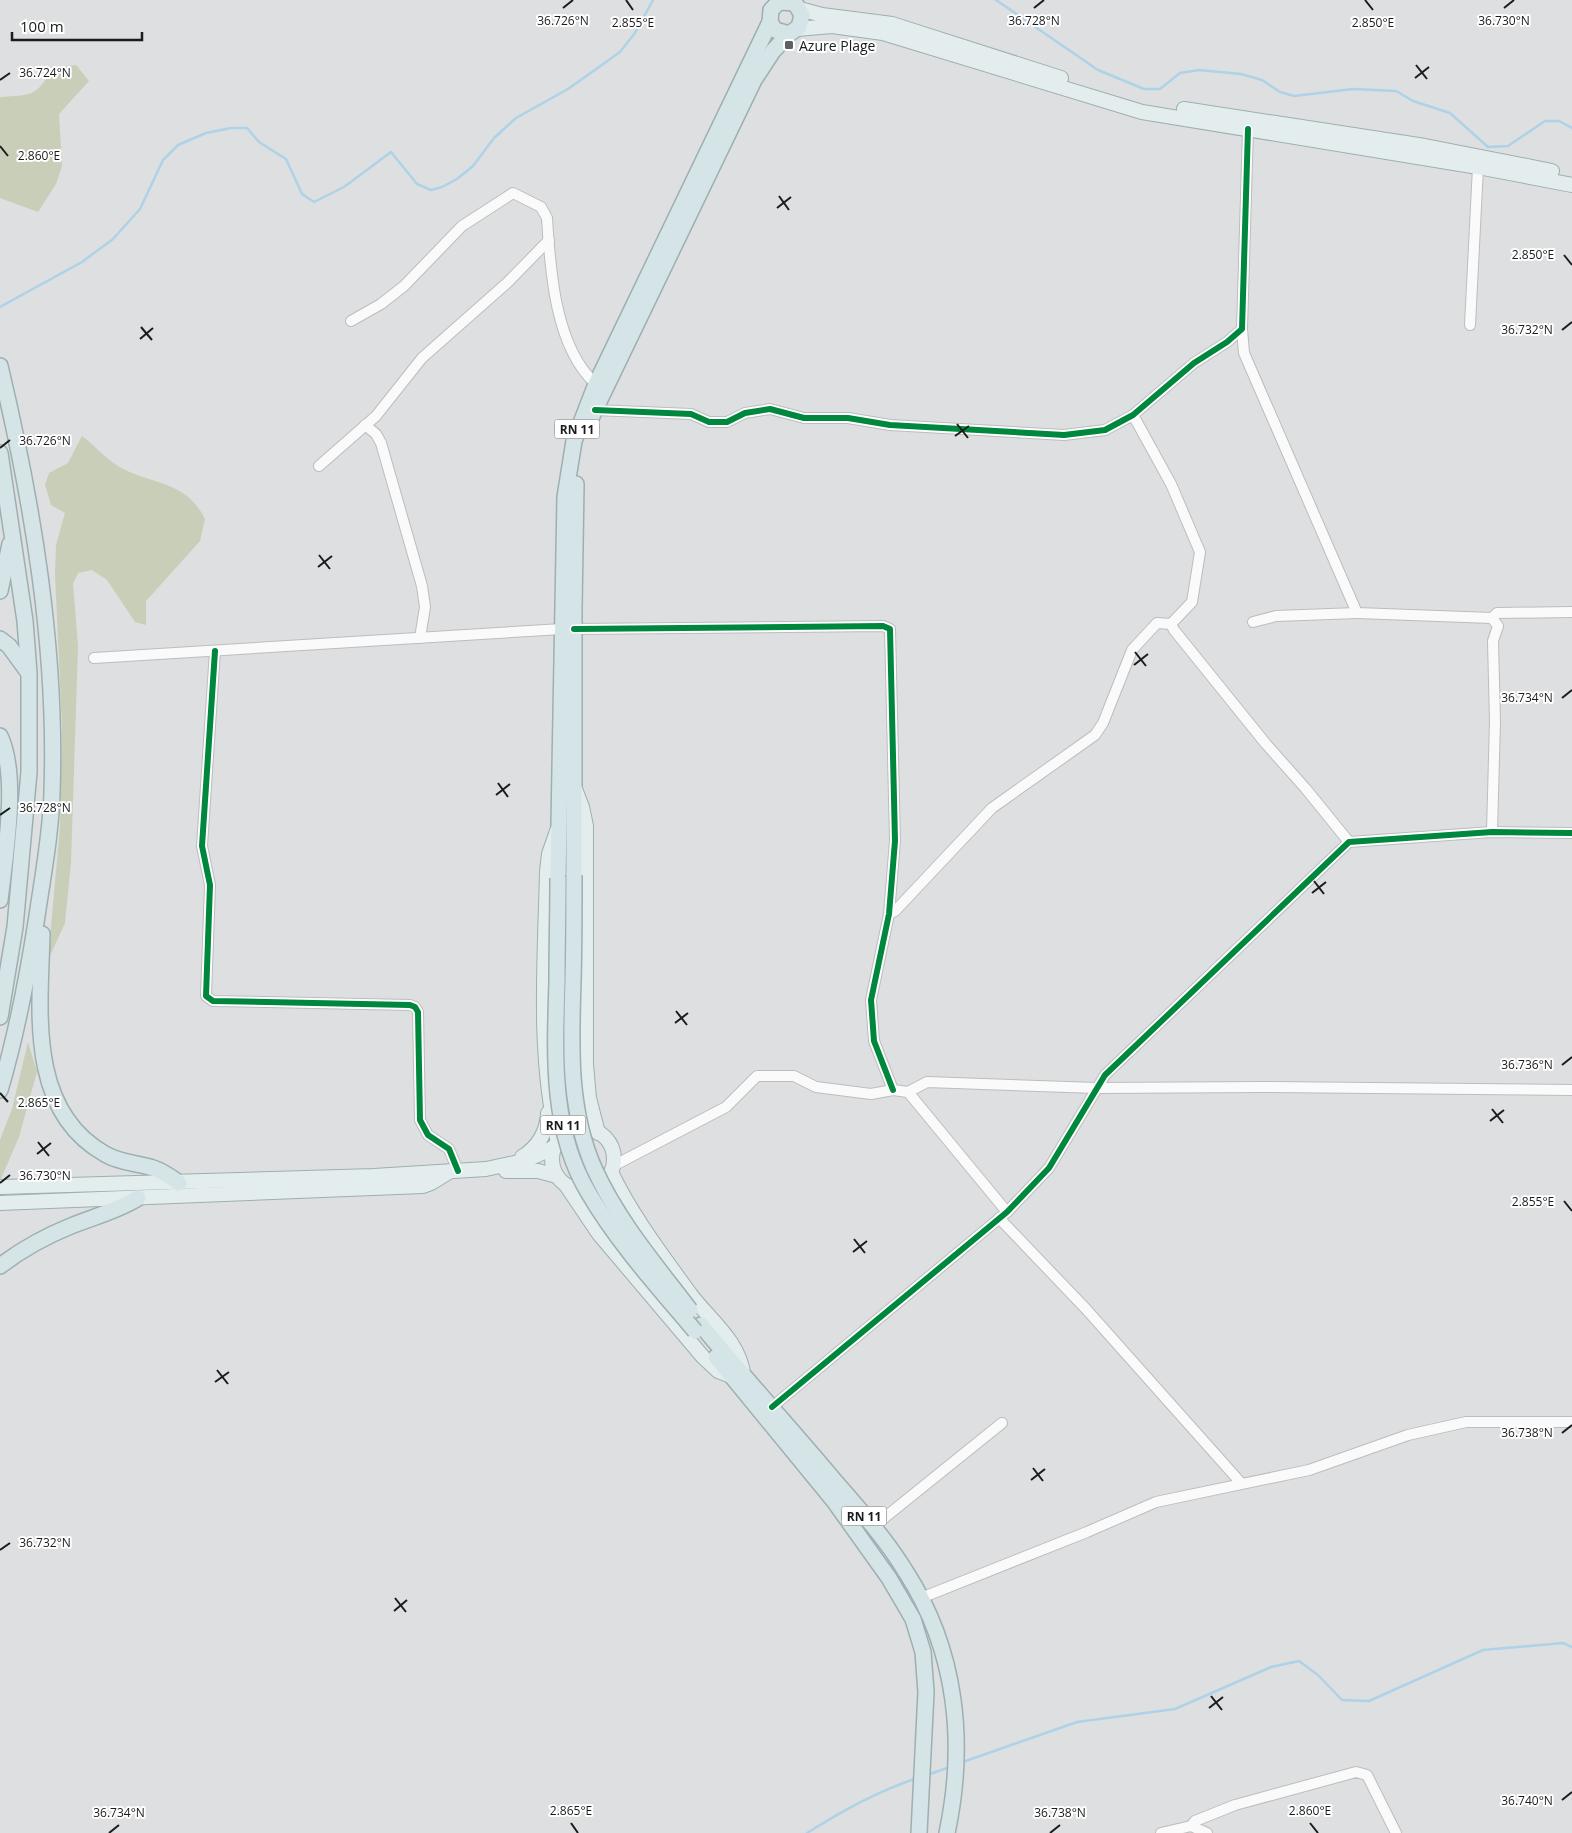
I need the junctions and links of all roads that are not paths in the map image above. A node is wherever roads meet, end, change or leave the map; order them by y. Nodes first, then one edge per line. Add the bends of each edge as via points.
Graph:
1 (780, 1) edge
2 (799, 5) edge
3 (770, 22) junction
4 (793, 31) junction
5 (1248, 129) junction
6 (1478, 167) junction
7 (1572, 176) edge
8 (1572, 185) edge
9 (549, 240) junction
10 (351, 321) dead end
11 (1470, 325) dead end
12 (1242, 329) junction
13 (0, 366) edge
14 (596, 384) junction
15 (595, 410) junction
16 (1132, 415) junction
17 (365, 425) junction
18 (0, 453) edge
19 (319, 466) dead end
20 (12, 530) junction
21 (0, 591) edge
22 (1572, 612) edge
23 (1357, 613) junction
24 (1496, 619) junction
25 (1253, 622) dead end
26 (1171, 624) junction
27 (568, 629) junction
28 (420, 638) junction
29 (0, 639) edge
30 (215, 651) junction
31 (94, 658) dead end
32 (29, 673) junction
33 (0, 736) edge
34 (0, 783) edge
35 (575, 789) junction
36 (0, 820) edge
37 (558, 830) junction
38 (1492, 832) junction
39 (1572, 833) edge
40 (1349, 842) junction
41 (43, 876) junction
42 (0, 900) edge
43 (889, 914) junction
44 (0, 1017) edge
45 (1097, 1088) junction
46 (0, 1090) edge
47 (893, 1090) junction
48 (1572, 1090) edge
49 (908, 1092) junction
50 (549, 1100) junction
51 (598, 1133) junction
52 (556, 1144) junction
53 (508, 1164) junction
54 (486, 1169) junction
55 (612, 1169) junction
56 (454, 1171) junction
57 (562, 1180) junction
58 (179, 1183) junction
59 (0, 1187) edge
60 (138, 1198) junction
61 (0, 1203) edge
62 (1003, 1215) junction
63 (0, 1266) edge
64 (698, 1328) junction
65 (737, 1375) junction
66 (772, 1407) junction
67 (1572, 1422) edge
68 (1002, 1423) dead end
69 (1241, 1483) junction
70 (874, 1527) junction
71 (921, 1598) junction
72 (1191, 1826) junction
73 (919, 1833) edge
74 (947, 1833) edge
75 (1161, 1833) edge
76 (1208, 1833) edge
77 (1396, 1833) edge

1 - 2 highway
1 - 3 highway via 771,10
2 - 4 highway via 802,18
2 - 7 main road via 815,14 892,24 1154,105 1425,146
3 - 4 highway via 775,30
3 - 14 highway, RN 11
4 - 5 main road via 832,26 883,33 1142,112
4 - 15 highway, RN 11 via 773,51 754,80
5 - 6 main road
5 - 12 street
6 - 8 main road
6 - 11 street
9 - 10 street via 547,218 541,207 513,193 462,226 404,286
9 - 14 street via 557,304 568,340 580,368
9 - 17 street via 508,282 422,358 383,408
12 - 16 street via 1228,342 1194,363
12 - 23 street via 1244,353
13 - 41 highway via 19,446 46,614 52,793
14 - 27 highway, RN 11 via 578,425 566,479
15 - 16 street via 691,414 709,422 727,422 745,413 770,409 804,418 848,418 890,424 1064,435 1105,430
15 - 27 highway, RN 11 via 583,443 576,484
16 - 26 street via 1171,484 1200,552 1192,602
17 - 19 street
17 - 28 street via 381,443 422,586 425,607
18 - 20 highway
20 - 21 highway
20 - 32 highway
22 - 24 street
23 - 24 street
23 - 25 street via 1276,616
24 - 38 street
26 - 40 street
26 - 43 street via 1157,623 1132,650 1103,723 1095,735 992,808
27 - 28 street
27 - 35 highway, RN 11
27 - 37 highway, RN 11
27 - 43 street via 888,627 891,634 895,841
28 - 30 street
29 - 32 highway
30 - 31 street
30 - 56 street via 202,846 210,885 206,996 213,1001 415,1007 418,1012 420,1120 428,1135 449,1149
32 - 44 highway via 29,772 15,927
33 - 42 highway via 10,780
34 - 36 highway
35 - 51 main road, RN 11 via 586,826 587,1080
35 - 64 highway, RN 11, bridge via 571,1054 583,1138 614,1207
37 - 50 main road, RN 11 via 547,871 545,997
37 - 64 highway, RN 11, bridge via 555,1054 559,1104 567,1146 587,1191 602,1214
38 - 39 street
38 - 40 street
40 - 45 street via 1105,1075
41 - 46 highway via 30,961
41 - 58 highway via 42,1050 50,1091 74,1130 90,1145 120,1160 159,1170
43 - 47 street via 871,1000 874,1041
45 - 48 street
45 - 49 street via 927,1082
45 - 62 street via 1049,1168
47 - 49 street
47 - 55 street via 871,1094 816,1087 794,1076 757,1076 726,1107 691,1123
49 - 62 street
50 - 52 main road, RN 11
50 - 53 main road via 542,1137 532,1150
51 - 52 main road via 586,1128 573,1130
51 - 55 main road via 611,1147
52 - 53 main road via 540,1155
52 - 57 main road via 552,1159
53 - 54 main road
54 - 56 main road
54 - 57 main road via 538,1171
55 - 57 main road via 603,1183 591,1189 578,1190
55 - 65 main road, RN 11 via 623,1197 643,1228 692,1297 736,1350
56 - 58 main road
56 - 60 main road via 423,1186
57 - 65 main road, RN 11 via 599,1234 702,1357 718,1371
58 - 59 main road
60 - 61 main road
60 - 63 highway via 39,1241
62 - 66 street
62 - 69 street
64 - 65 highway, RN 11
65 - 66 highway, RN 11
65 - 73 highway, RN 11 via 881,1565 917,1630 925,1663
66 - 70 highway, RN 11
67 - 69 street via 1466,1422 1408,1435 1308,1470
68 - 70 street
69 - 71 street via 1156,1502
70 - 71 highway, RN 11 via 906,1570
71 - 74 highway, RN 11 via 946,1660 953,1699 957,1743 954,1795
72 - 75 street
72 - 76 street
72 - 77 street via 1195,1821 1235,1805 1356,1772 1368,1776

